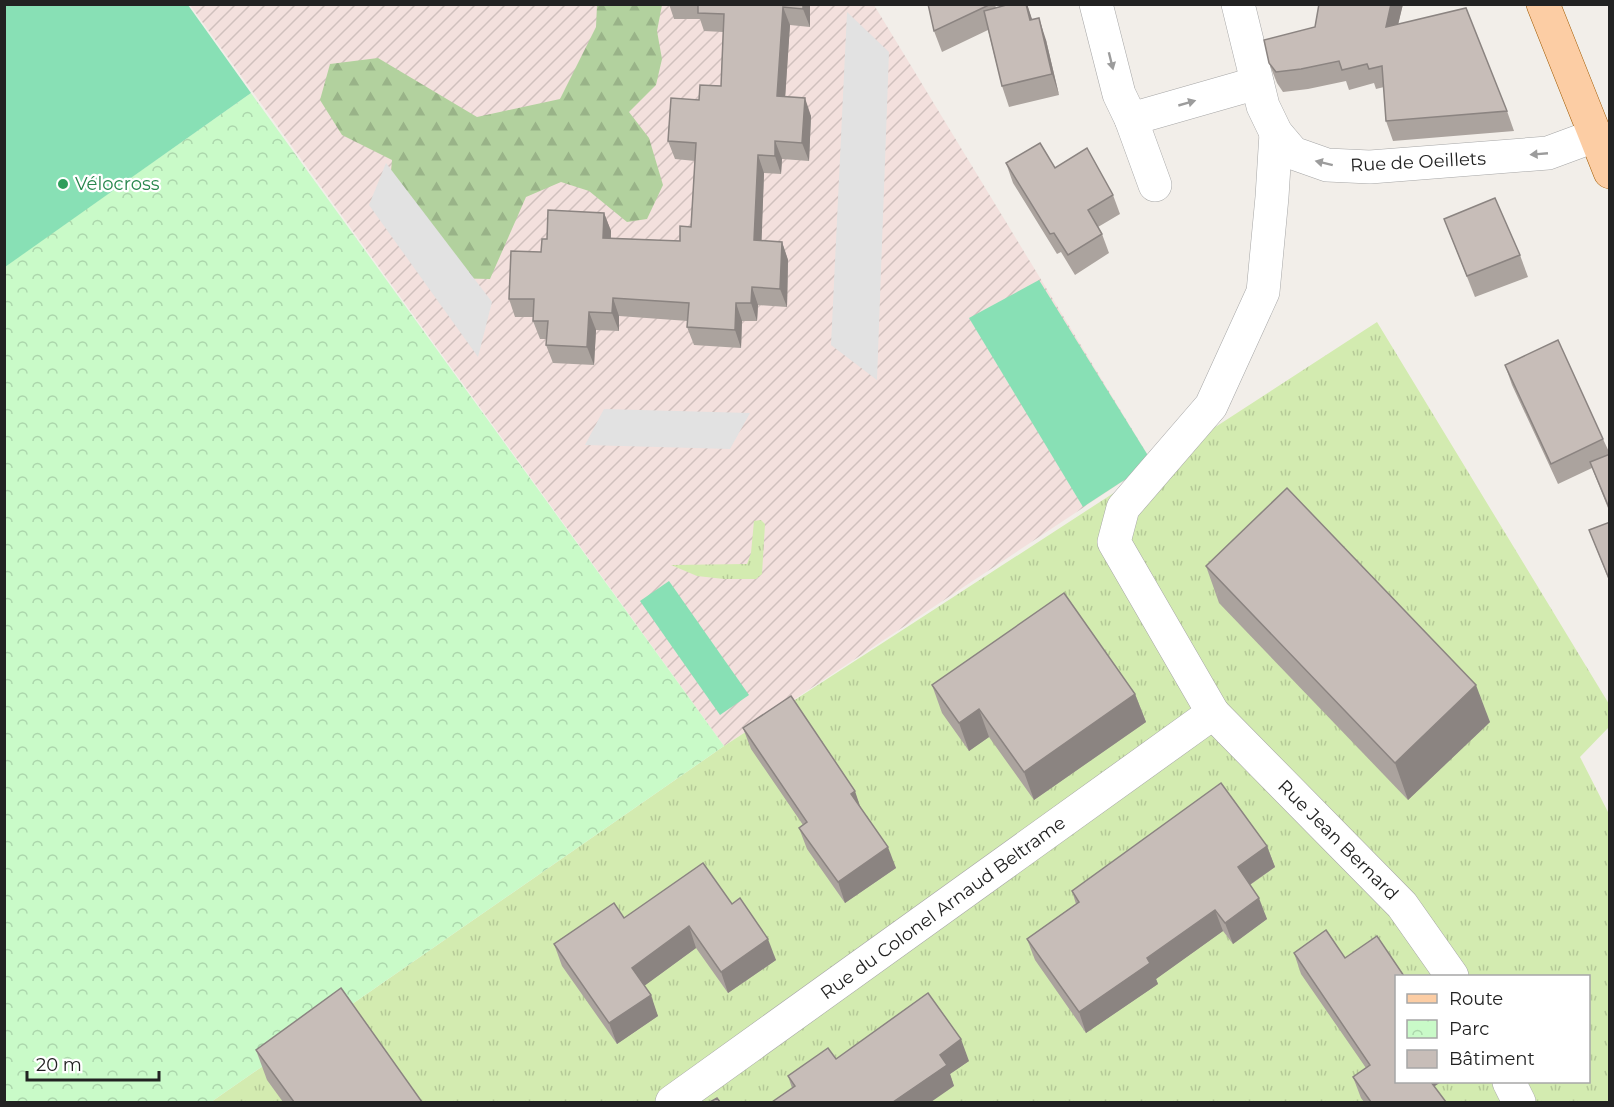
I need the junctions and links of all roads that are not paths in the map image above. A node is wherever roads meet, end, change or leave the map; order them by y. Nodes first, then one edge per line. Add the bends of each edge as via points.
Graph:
1 (1096, 4) edge
2 (1238, 4) edge
3 (1543, 4) edge
4 (1257, 83) junction
5 (1131, 119) junction
6 (1276, 133) junction
7 (1594, 136) junction
8 (1610, 172) edge
9 (1155, 185) dead end
10 (1213, 713) junction
11 (1451, 975) edge
12 (1510, 1083) edge
13 (672, 1102) edge
14 (1519, 1102) edge

1 -> 5 street via 1119,94
2 - 4 street, Rue de Oeillets
3 - 7 main road
5 -> 4 street
4 - 6 street, Rue de Oeillets
5 - 9 street
7 -> 6 street, Rue de Oeillets via 1548,153 1370,167 1327,165 1304,157 1293,153
6 - 10 street, Rue Jean Bernard via 1263,292 1211,406 1123,508 1114,542
7 - 8 main road
10 - 11 street, Rue Jean Bernard via 1402,905
10 - 13 street, Rue du Colonel Arnaud Beltrame
12 - 14 street

